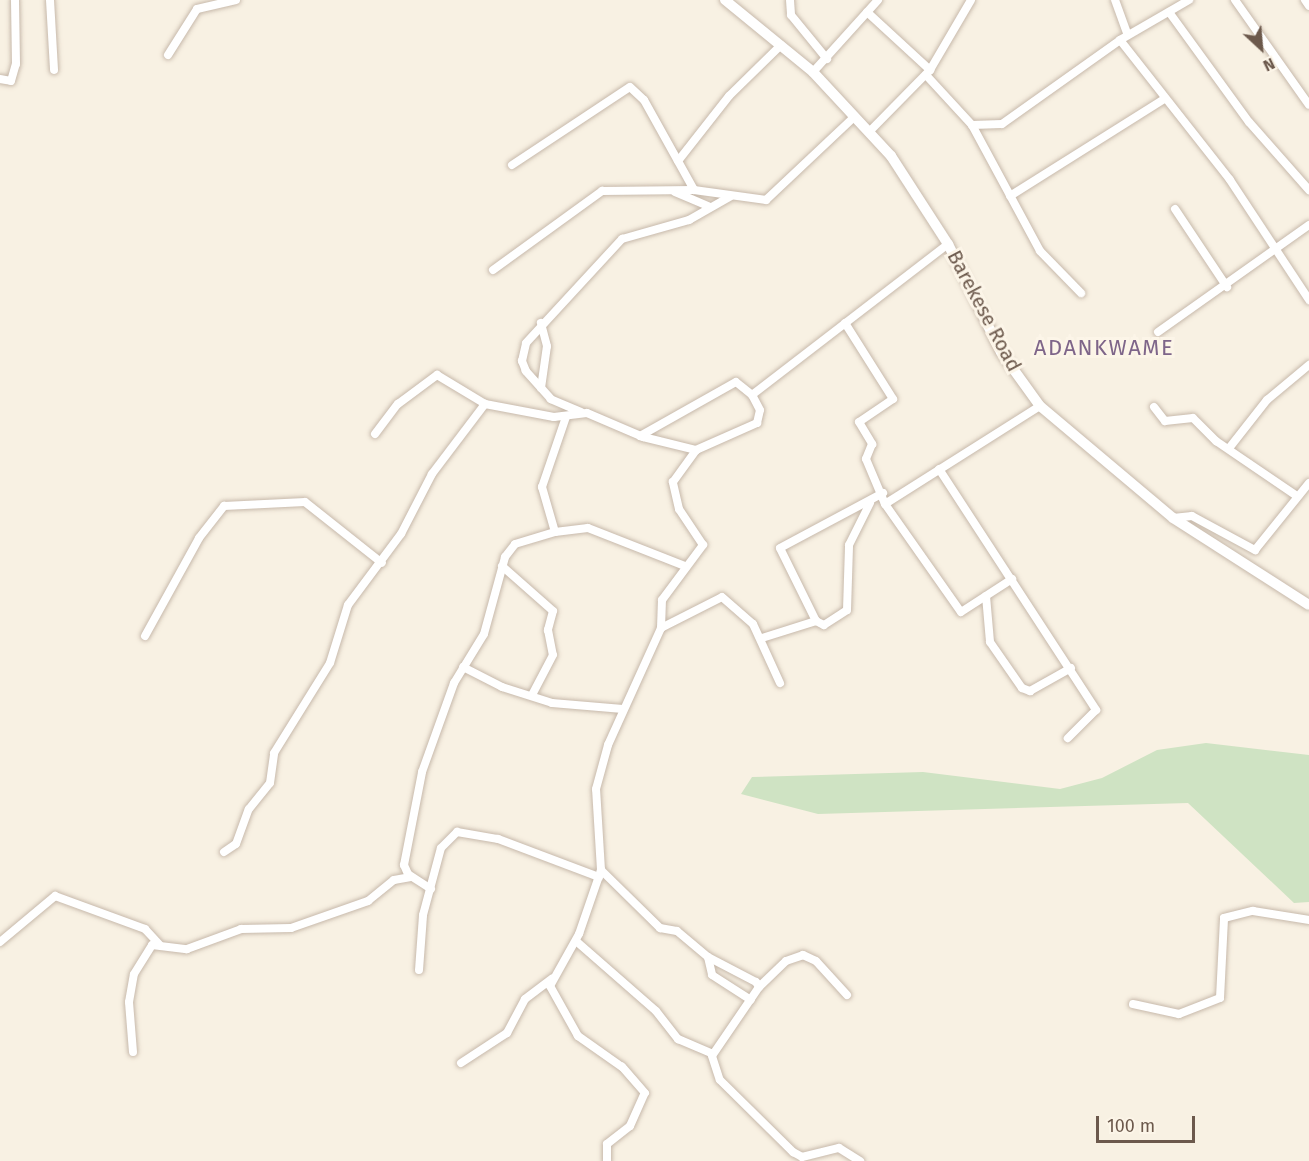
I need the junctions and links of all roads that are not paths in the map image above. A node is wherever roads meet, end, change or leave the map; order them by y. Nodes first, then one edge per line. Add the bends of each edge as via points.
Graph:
1 (15, 0) edge
2 (50, 0) edge
3 (193, 0) edge
4 (236, 0) edge
5 (725, 0) edge
6 (790, 0) edge
7 (878, 0) edge
8 (971, 0) edge
9 (1115, 0) edge
10 (1189, 0) edge
11 (1235, 0) edge
12 (1305, 0) edge
13 (1309, 6) edge
14 (197, 9) junction
15 (867, 12) junction
16 (1169, 12) junction
17 (1128, 35) junction
18 (1120, 40) junction
19 (781, 45) junction
20 (168, 55) dead end
21 (827, 59) junction
22 (54, 70) dead end
23 (813, 72) junction
24 (928, 72) junction
25 (0, 80) edge
26 (1164, 99) junction
27 (1309, 105) edge
28 (855, 116) junction
29 (972, 125) junction
30 (869, 132) junction
31 (678, 161) junction
32 (512, 165) dead end
33 (694, 190) junction
34 (1309, 190) edge
35 (675, 192) junction
36 (731, 196) junction
37 (1010, 196) junction
38 (710, 207) junction
39 (1175, 209) dead end
40 (1309, 225) edge
41 (948, 243) junction
42 (1275, 251) junction
43 (493, 270) dead end
44 (1227, 287) junction
45 (1081, 293) dead end
46 (1309, 298) edge
47 (541, 323) junction
48 (845, 323) junction
49 (1158, 332) dead end
50 (1309, 365) edge
51 (541, 388) junction
52 (753, 395) junction
53 (485, 404) junction
54 (1040, 406) junction
55 (1154, 407) dead end
56 (581, 412) junction
57 (566, 417) junction
58 (375, 435) dead end
59 (640, 436) junction
60 (1230, 447) junction
61 (696, 450) junction
62 (939, 469) junction
63 (1309, 483) edge
64 (883, 493) junction
65 (1297, 496) junction
66 (870, 503) junction
67 (885, 504) junction
68 (1173, 518) junction
69 (555, 532) junction
70 (382, 562) junction
71 (502, 566) junction
72 (685, 566) junction
73 (1011, 579) junction
74 (986, 596) junction
75 (1309, 605) edge
76 (816, 621) junction
77 (661, 628) junction
78 (145, 636) dead end
79 (762, 638) junction
80 (464, 667) junction
81 (1071, 668) junction
82 (780, 683) dead end
83 (532, 695) junction
84 (623, 709) junction
85 (1068, 738) dead end
86 (224, 852) dead end
87 (600, 874) junction
88 (411, 877) junction
89 (431, 889) junction
90 (1309, 920) edge
91 (576, 941) junction
92 (0, 942) edge
93 (159, 944) junction
94 (708, 957) junction
95 (419, 970) dead end
96 (552, 980) junction
97 (759, 987) junction
98 (847, 995) dead end
99 (751, 1000) junction
100 (1133, 1005) dead end
101 (133, 1052) dead end
102 (712, 1056) junction
103 (461, 1063) dead end
104 (607, 1161) edge
105 (860, 1161) edge

1 - 25 street via 16,64 11,81
2 - 22 street
3 - 14 street
4 - 14 street
5 - 19 main road, Barekese Road
6 - 21 street via 791,15
7 - 15 street
8 - 24 street
9 - 17 street
10 - 16 street
11 - 27 street
12 - 13 street
14 - 20 street
15 - 21 street
15 - 24 street
16 - 17 street
16 - 34 street via 1268,147 1293,166
17 - 18 street
18 - 26 street
18 - 29 street via 1002,123
19 - 23 main road, Barekese Road
19 - 31 street via 729,96
21 - 23 street
23 - 28 main road, Barekese Road
24 - 29 street
24 - 30 street
26 - 37 street
26 - 42 street via 1230,180
28 - 30 main road, Barekese Road
28 - 36 street via 766,200
29 - 37 street
30 - 41 main road, Barekese Road via 916,190
31 - 32 street via 644,100 630,87
31 - 33 street
33 - 35 street
33 - 36 street
35 - 38 street
35 - 43 street via 594,195
36 - 38 street
37 - 45 street via 1044,258
38 - 47 street via 689,219 622,239
39 - 44 street
40 - 42 street
41 - 48 street
41 - 54 main road, Barekese Road via 1001,352
42 - 44 street
42 - 46 street
44 - 49 street
47 - 51 street via 547,346
47 - 51 street via 522,351 522,361
48 - 52 street
48 - 64 street via 893,399 859,422 873,446 866,459
50 - 60 street via 1267,400
51 - 56 street
52 - 59 street via 736,382
52 - 61 street via 760,410 757,423
53 - 57 street
53 - 58 street via 433,376 398,404
53 - 70 street via 427,482
54 - 62 street
54 - 68 main road, Barekese Road
55 - 60 street via 1165,421 1193,418
56 - 57 street
56 - 59 street
57 - 69 street via 542,487
59 - 61 street
60 - 65 street
61 - 72 street via 672,487 680,509 704,540
62 - 67 street
62 - 73 street
63 - 65 street
64 - 66 street
64 - 67 street
65 - 68 street via 1255,550 1192,516
66 - 76 street via 849,545 847,610 824,625
66 - 76 street via 780,548
67 - 74 street via 961,612
68 - 75 main road, Barekese Road
69 - 71 street via 515,544
69 - 72 street via 588,528
70 - 78 street via 305,502 224,506 205,529
70 - 86 street via 348,605 330,663 274,753 267,788 252,804 236,844
71 - 80 street via 484,634
71 - 83 street via 553,611 548,630 553,655
72 - 77 street via 662,600
73 - 74 street
73 - 81 street
74 - 81 street via 990,642 1022,688 1030,691
76 - 79 street
77 - 79 street via 722,597
77 - 84 street
79 - 82 street
80 - 83 street via 502,687
80 - 88 street via 435,729 419,785 404,865
81 - 85 street via 1097,712
83 - 84 street via 566,705
84 - 87 street via 596,789
87 - 89 street via 498,840 457,832 441,848
87 - 91 street
87 - 94 street via 648,918 677,931
88 - 89 street
88 - 93 street via 394,880 368,901 291,928 241,929 187,949
89 - 95 street via 417,953
90 - 100 street via 1253,911 1224,918 1220,998 1179,1014
91 - 96 street
91 - 102 street via 656,1011 678,1039
92 - 93 street via 55,896 144,928
93 - 101 street via 152,945 134,974 128,1029
94 - 97 street via 747,974
94 - 99 street via 712,975
96 - 103 street via 525,999 507,1033
96 - 104 street via 550,988 574,1031 622,1067 645,1093 630,1126 607,1144
97 - 98 street via 786,961 803,956 816,961
97 - 99 street
99 - 102 street
102 - 105 street via 720,1080 793,1152 802,1157 839,1148

